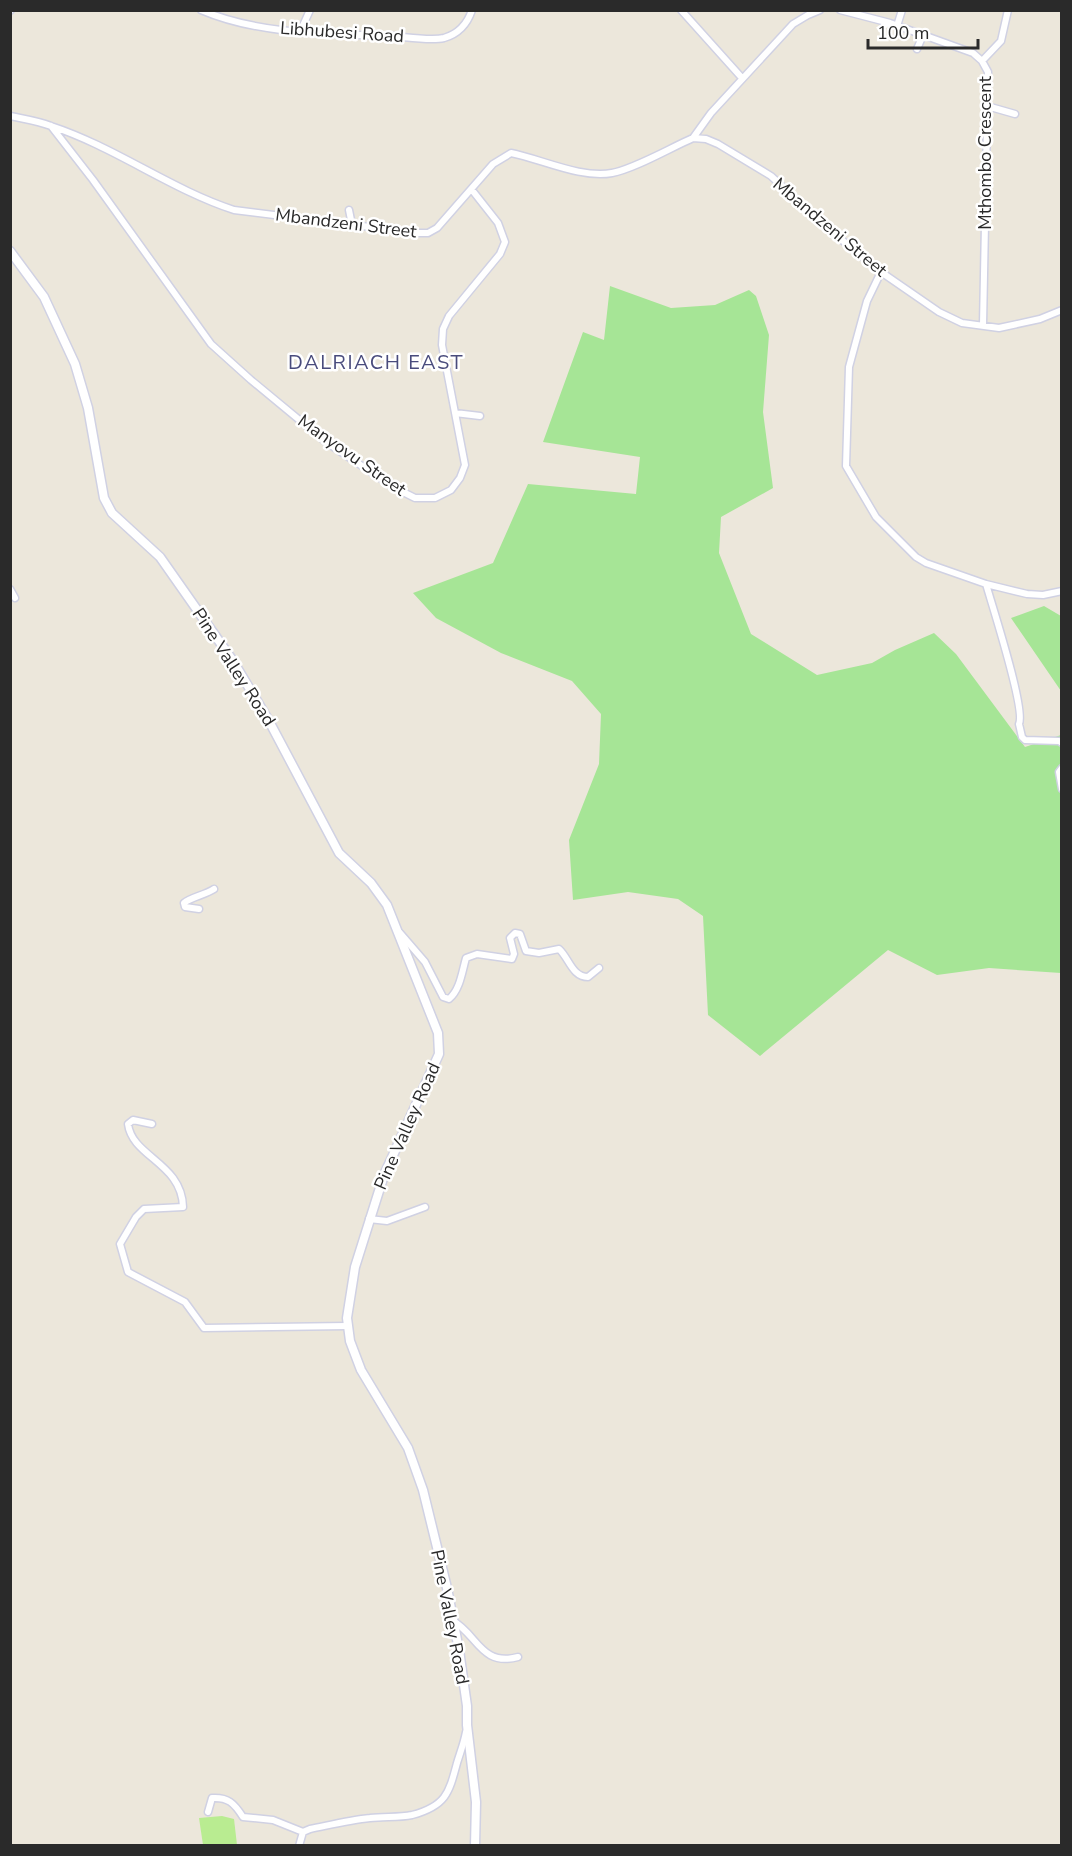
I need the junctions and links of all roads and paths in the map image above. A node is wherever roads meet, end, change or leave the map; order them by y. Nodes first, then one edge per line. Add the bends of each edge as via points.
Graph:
1 (201, 10) edge
2 (310, 10) edge
3 (472, 10) edge
4 (681, 10) edge
5 (820, 10) edge
6 (840, 10) edge
7 (902, 10) edge
8 (1008, 10) edge
9 (897, 26) junction
10 (300, 32) junction
11 (923, 35) junction
12 (917, 49) dead end
13 (982, 61) junction
14 (742, 78) junction
15 (987, 106) junction
16 (1015, 114) dead end
17 (10, 117) edge
18 (50, 125) junction
19 (693, 138) junction
20 (472, 190) junction
21 (349, 210) dead end
22 (352, 225) junction
23 (10, 251) edge
24 (881, 272) junction
25 (1062, 310) edge
26 (983, 325) junction
27 (455, 413) junction
28 (480, 416) dead end
29 (986, 584) junction
30 (10, 589) edge
31 (1062, 591) edge
32 (15, 598) dead end
33 (1062, 742) edge
34 (1062, 768) edge
35 (1062, 789) edge
36 (214, 889) dead end
37 (199, 909) dead end
38 (398, 930) junction
39 (599, 968) dead end
40 (152, 1124) dead end
41 (425, 1207) dead end
42 (369, 1219) junction
43 (348, 1326) junction
44 (453, 1622) junction
45 (518, 1657) dead end
46 (467, 1725) junction
47 (207, 1812) dead end
48 (303, 1832) junction
49 (299, 1845) edge
50 (475, 1845) edge

1 - 10 street, Libhubesi Road via 220,19
2 - 10 street
3 - 10 street, Libhubesi Road via 463,28 442,38
4 - 14 street
5 - 14 street via 793,24
6 - 9 street, Mthombo Crescent
7 - 9 street
8 - 13 street via 1001,41
9 - 11 street, Mthombo Crescent
11 - 12 street
11 - 13 street, Mthombo Crescent via 973,53
13 - 15 street, Mthombo Crescent via 988,72
14 - 19 street
15 - 16 street
15 - 26 street, Mthombo Crescent
17 - 18 street, Mbandzeni Street
18 - 22 street, Mbandzeni Street via 205,201 234,210
18 - 27 street, Manyovu Street via 211,344 326,442 395,488 415,498 435,498 451,490 465,465
19 - 20 street, Mbandzeni Street via 611,174 578,171 511,153 493,164
19 - 24 street, Mbandzeni Street via 718,144 771,176
20 - 22 street, Mbandzeni Street via 428,233
20 - 27 street, Manyovu Street via 498,223 505,242 443,329 442,345
21 - 22 street
23 - 38 main road, Pine Valley Road via 44,297 75,364 88,408 104,498 112,513 160,557 232,661 339,853 382,897
24 - 26 street, Mbandzeni Street via 939,312 962,323
24 - 29 street via 867,301 849,367 846,466 876,517 915,557
25 - 26 street, Mbandzeni Street via 999,328
27 - 28 street
29 - 31 street via 1027,594
29 - 33 street via 1016,693 1022,737
30 - 32 street
34 - 35 street
36 - 37 street via 184,903 185,907
38 - 39 street via 425,962 443,997 449,999 454,995 466,958 477,954 512,959 510,938 515,933 520,934 526,951 560,949 583,977
38 - 42 main road, Pine Valley Road via 438,1033 439,1054 384,1174
40 - 43 street via 134,1120 128,1124 129,1133 174,1176 183,1195 183,1207 144,1209 136,1217 120,1244 128,1272 185,1302 204,1328
41 - 42 street via 387,1221
42 - 43 main road, Pine Valley Road via 355,1267
43 - 44 main road, Pine Valley Road via 361,1370 408,1448 423,1490
44 - 45 street via 479,1648 494,1656
44 - 46 main road, Pine Valley Road
46 - 48 street via 455,1776 441,1801 411,1815 369,1818
46 - 50 main road, Pine Valley Road via 476,1802
47 - 48 street via 212,1798 222,1798 234,1803 243,1817 273,1820
48 - 49 street

